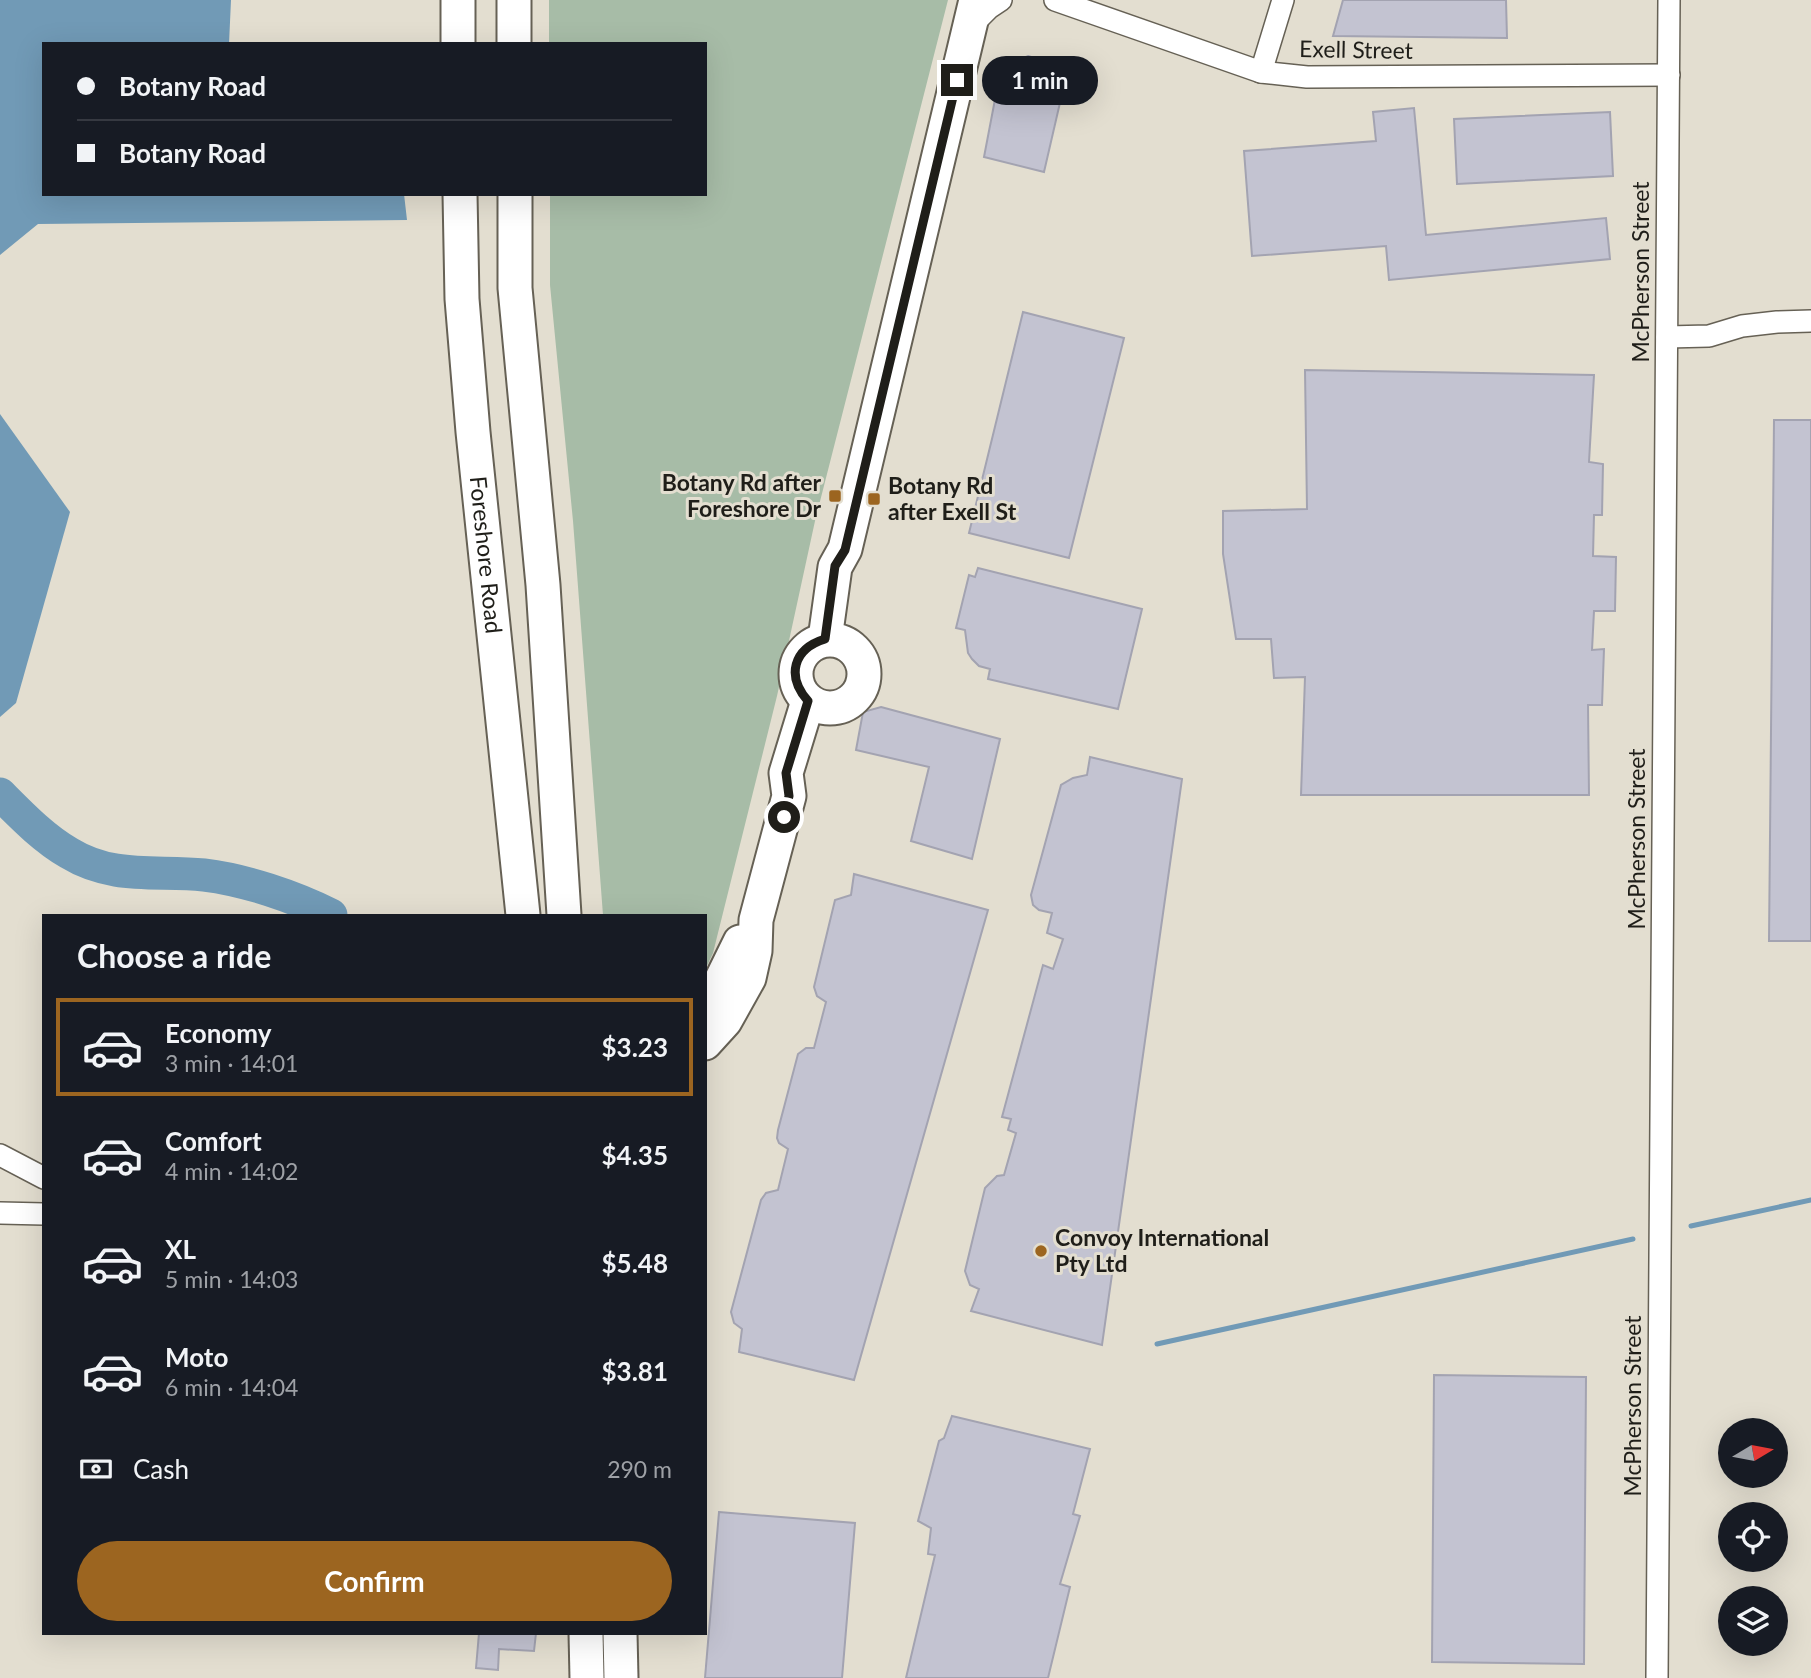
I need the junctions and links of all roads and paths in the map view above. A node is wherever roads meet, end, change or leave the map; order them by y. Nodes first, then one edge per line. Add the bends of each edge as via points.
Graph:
1 (458, 0) edge
2 (514, 0) edge
3 (1001, 0) edge
4 (1055, 0) edge
5 (1283, 0) edge
6 (1669, 0) edge
7 (973, 14) edge
8 (458, 42) edge
9 (514, 42) edge
10 (1261, 72) junction
11 (1669, 75) junction
12 (460, 196) edge
13 (515, 196) edge
14 (1811, 321) edge
15 (1667, 337) junction
16 (836, 642) junction
17 (819, 705) junction
18 (565, 910) edge
19 (523, 914) edge
20 (756, 920) junction
21 (713, 992) edge
22 (707, 1041) edge
23 (0, 1155) edge
24 (42, 1177) edge
25 (0, 1213) edge
26 (42, 1214) edge
27 (586, 1635) edge
28 (620, 1635) edge
29 (587, 1678) edge
30 (621, 1678) edge
31 (1657, 1678) edge

1 - 8 main road
2 - 9 main road
3 - 7 street
4 - 10 street, Exell Street
5 - 10 street
6 - 11 street, McPherson Street
7 - 16 main road via 845,550 835,566
10 - 11 street, Exell Street via 1307,78
11 - 15 street, McPherson Street
12 - 19 main road, Foreshore Road via 472,432
13 - 18 main road via 515,288 543,585
14 - 15 street via 1777,321 1709,336
15 - 31 street, McPherson Street
16 - 17 main road via 814,643 798,659 795,671 801,693
16 - 17 main road via 857,652 864,674 862,686 849,702
17 - 20 main road via 817,732 803,777 789,796
20 - 21 main road
20 - 22 main road via 749,978 725,1021
23 - 24 street
25 - 26 street
27 - 29 main road
28 - 30 main road

